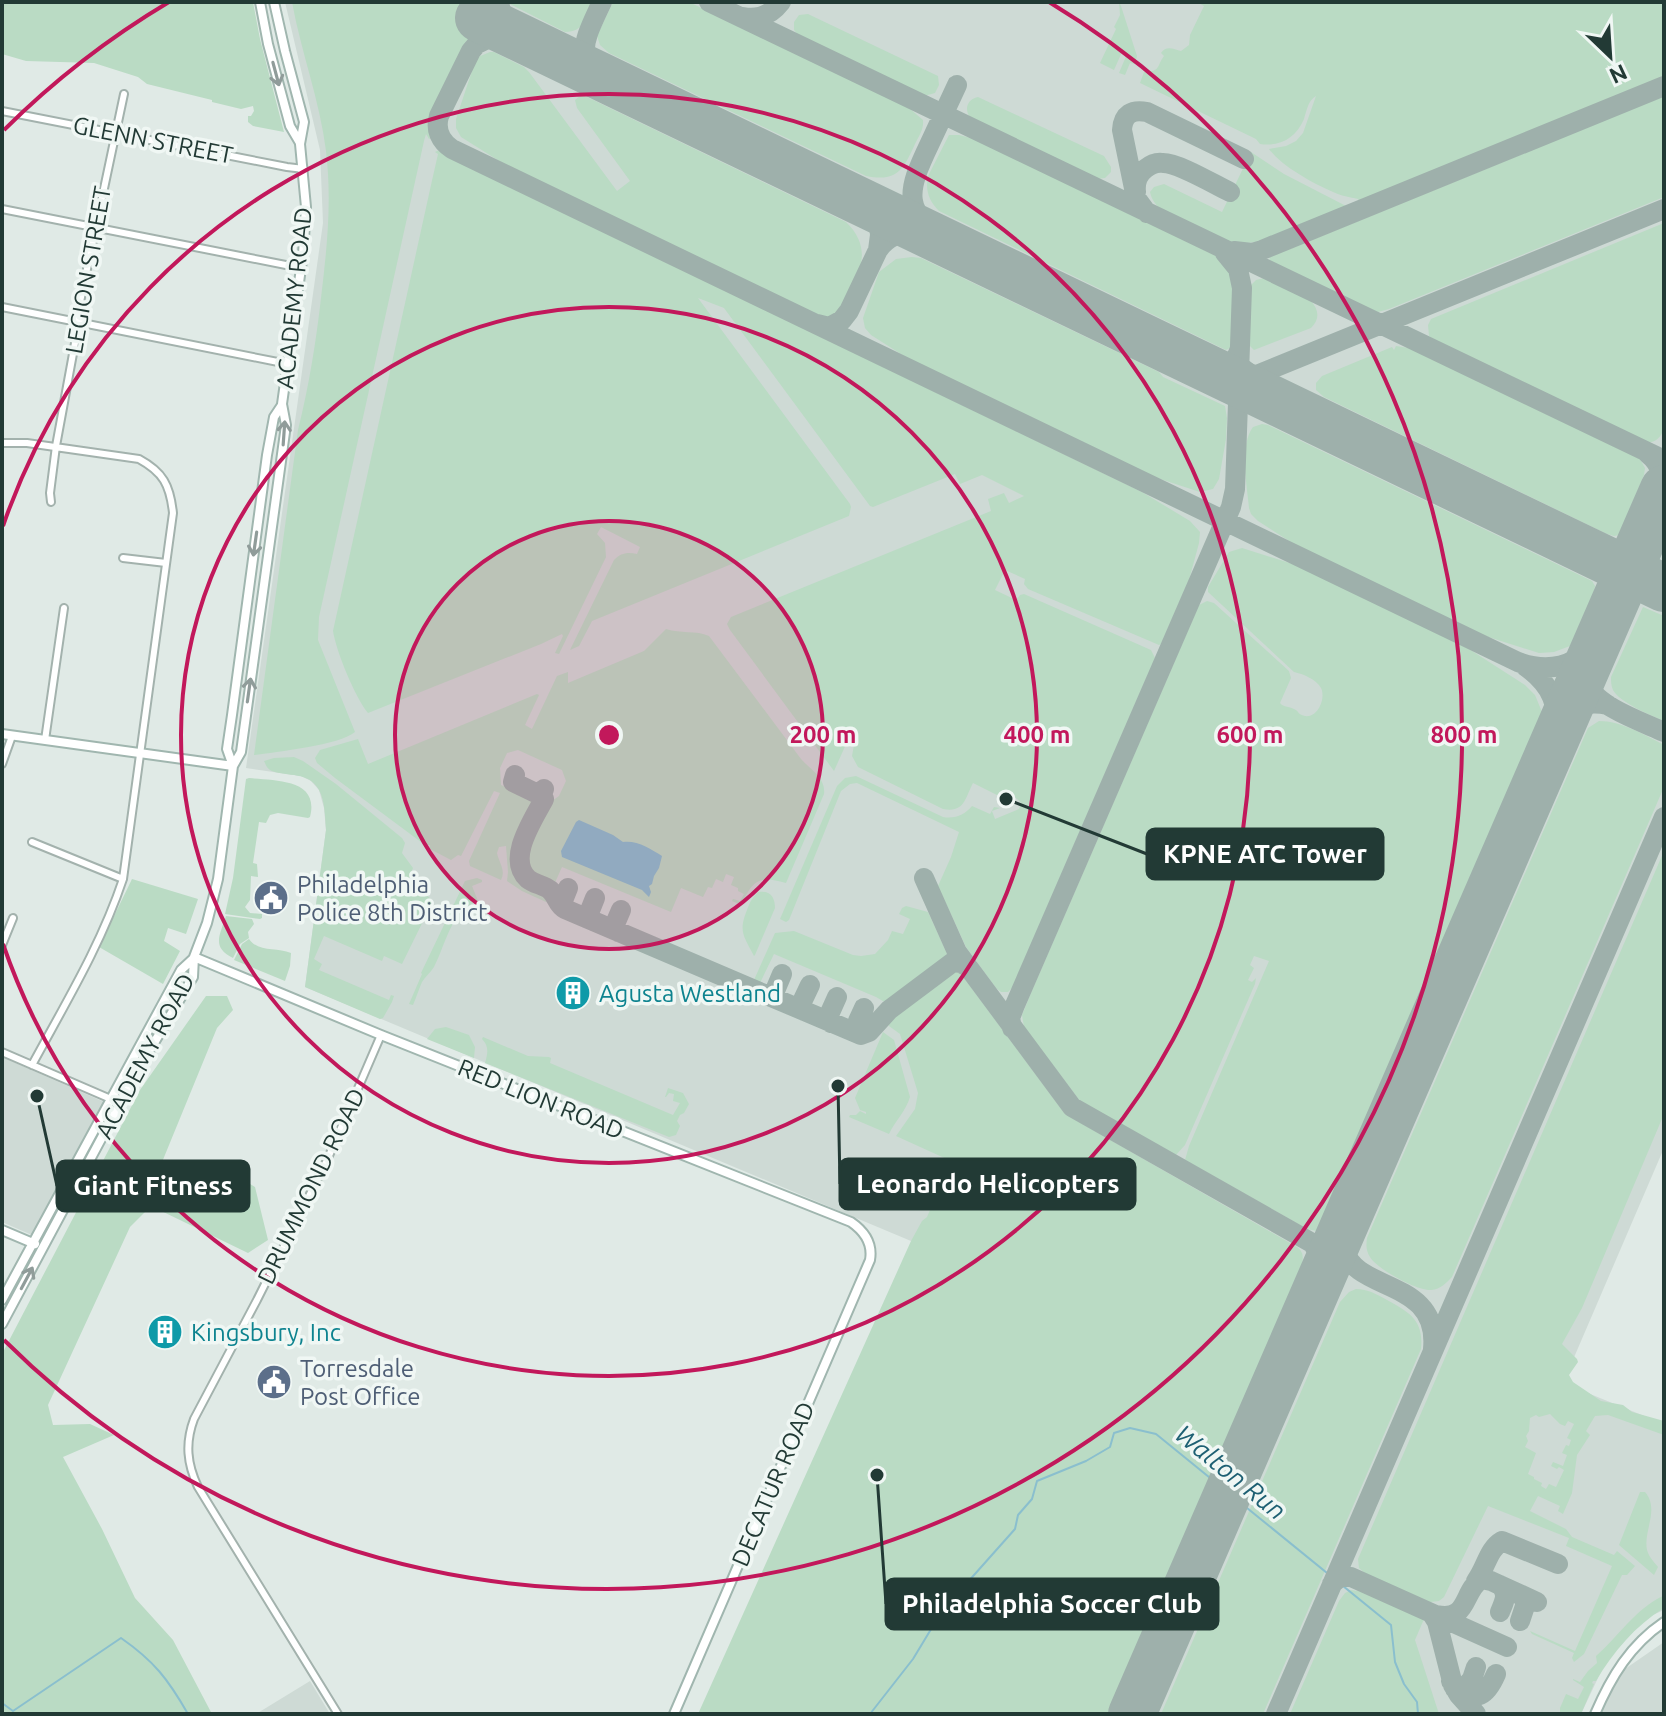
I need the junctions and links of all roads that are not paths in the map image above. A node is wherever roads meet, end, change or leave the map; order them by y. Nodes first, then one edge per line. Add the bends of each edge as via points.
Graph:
1 (260, 2) edge
2 (274, 2) edge
3 (124, 94) dead end
4 (2, 111) edge
5 (114, 133) junction
6 (300, 144) junction
7 (304, 169) junction
8 (2, 209) edge
9 (95, 227) junction
10 (301, 268) junction
11 (2, 307) edge
12 (76, 321) junction
13 (288, 364) junction
14 (282, 404) junction
15 (2, 443) edge
16 (56, 446) junction
17 (51, 502) dead end
18 (123, 558) dead end
19 (166, 563) junction
20 (64, 608) dead end
21 (7, 735) edge
22 (45, 740) junction
23 (141, 752) junction
24 (2, 764) edge
25 (233, 766) junction
26 (32, 842) dead end
27 (123, 879) junction
28 (13, 918) dead end
29 (2, 945) edge
30 (194, 957) junction
31 (381, 1035) junction
32 (2, 1052) edge
33 (32, 1065) junction
34 (111, 1097) junction
35 (120, 1103) junction
36 (2, 1230) edge
37 (33, 1243) junction
38 (43, 1248) junction
39 (872, 1254) joint
40 (2, 1300) edge
41 (2, 1324) edge
42 (1664, 1622) edge
43 (338, 1714) edge
44 (674, 1714) edge
45 (1595, 1714) edge

1 -> 6 main road, ACADEMY ROAD via 290,126
2 - 6 main road, ACADEMY ROAD via 304,122
3 - 5 street, LEGION STREET
4 - 5 street, GLENN STREET
5 - 7 street, GLENN STREET
5 - 9 street, LEGION STREET
6 - 7 main road, ACADEMY ROAD
7 - 10 main road, ACADEMY ROAD
8 - 9 street
9 - 10 street
9 - 12 street, LEGION STREET
10 - 13 main road, ACADEMY ROAD
11 - 12 street
12 - 13 street
12 - 16 street, LEGION STREET
13 - 14 main road, ACADEMY ROAD
25 -> 14 main road, ACADEMY ROAD via 241,752 282,457
14 -> 25 main road, ACADEMY ROAD via 274,417 267,455 227,749
15 - 16 street
16 - 17 street, LEGION STREET
16 - 19 street via 139,459 164,478 173,513
18 - 19 street
19 - 23 street
20 - 22 street
21 - 22 main road
21 - 24 street
22 - 23 main road
23 - 25 main road
23 - 27 street
25 - 30 main road, ACADEMY ROAD via 218,879
26 - 27 street
27 - 33 street via 109,921
28 - 29 street
30 - 31 main road, RED LION ROAD
30 - 34 main road, ACADEMY ROAD via 181,970
30 - 35 main road, ACADEMY ROAD via 193,977
31 - 39 main road, RED LION ROAD via 851,1222 866,1236
31 - 43 street, DRUMMOND ROAD via 328,1158 194,1419 188,1441 198,1487
32 - 33 street
33 - 34 street
34 - 35 street
34 - 37 main road, ACADEMY ROAD
35 - 38 main road, ACADEMY ROAD
36 - 37 main road
37 - 38 main road
37 - 40 main road, ACADEMY ROAD
41 -> 38 main road, ACADEMY ROAD
39 - 44 main road, DECATUR ROAD
42 - 45 main road via 1628,1654

